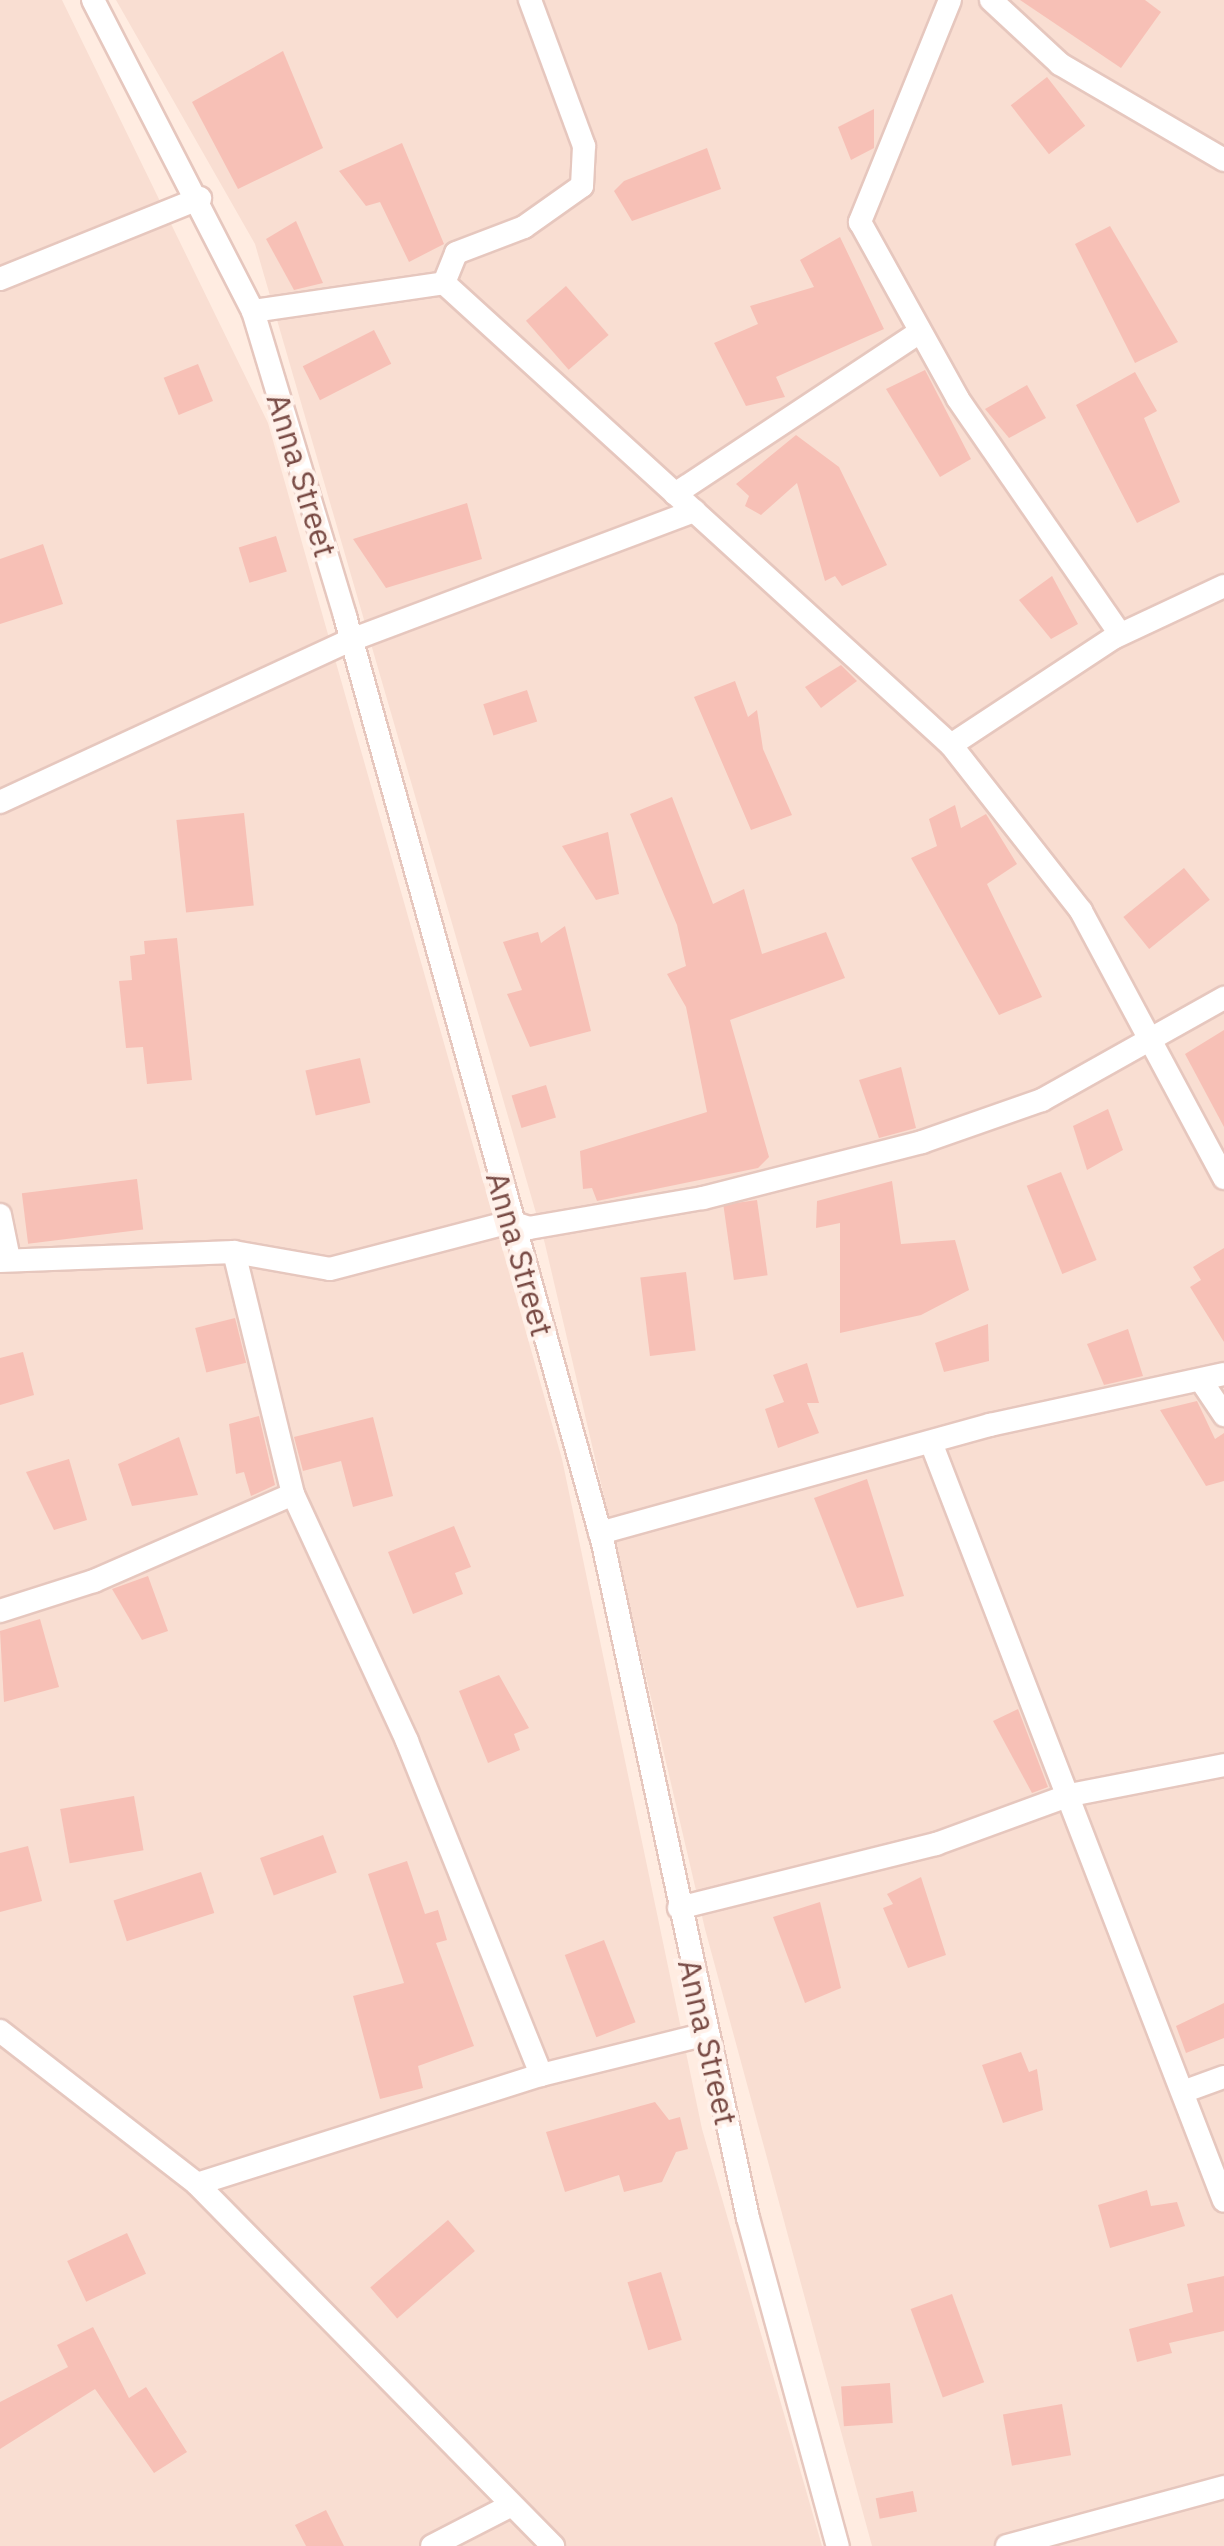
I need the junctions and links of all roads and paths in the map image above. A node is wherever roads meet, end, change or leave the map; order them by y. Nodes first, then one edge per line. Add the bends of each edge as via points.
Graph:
1 (93, 0) edge
2 (530, 0) edge
3 (950, 0) edge
4 (991, 0) edge
5 (1224, 160) edge
6 (200, 198) junction
7 (0, 279) edge
8 (444, 282) junction
9 (253, 311) junction
10 (920, 332) junction
11 (676, 494) junction
12 (694, 511) junction
13 (1224, 586) edge
14 (1120, 634) junction
15 (351, 640) junction
16 (951, 746) junction
17 (0, 802) edge
18 (1224, 998) edge
19 (1148, 1043) junction
20 (1224, 1178) edge
21 (0, 1215) edge
22 (511, 1222) junction
23 (234, 1252) junction
24 (5, 1260) edge
25 (1213, 1378) edge
26 (1224, 1415) edge
27 (932, 1446) junction
28 (293, 1494) junction
29 (600, 1534) junction
30 (0, 1611) edge
31 (1224, 1765) edge
32 (1070, 1794) junction
33 (678, 1908) junction
34 (0, 2030) edge
35 (707, 2034) junction
36 (541, 2075) junction
37 (1224, 2077) edge
38 (1188, 2090) junction
39 (197, 2184) junction
40 (1224, 2200) edge
41 (1224, 2487) edge
42 (508, 2506) junction
43 (432, 2546) edge
44 (553, 2546) edge
45 (838, 2546) edge
46 (1007, 2546) edge

1 - 6 street, Anna Street
2 - 8 street via 584,146 582,186 524,227 456,253
3 - 10 street via 860,222
4 - 5 street via 1060,64
6 - 7 street
6 - 9 street, Anna Street
8 - 9 street
8 - 11 street
9 - 15 street, Anna Street
10 - 11 street
10 - 14 street
11 - 12 street
12 - 15 street
12 - 16 street
13 - 14 street
14 - 16 street
15 - 17 street
15 - 22 street, Anna Street
16 - 19 street via 1081,911
18 - 19 street
19 - 20 street
19 - 22 street via 1042,1100 922,1142 703,1198 529,1228
21 - 24 street
22 - 23 street via 330,1269
22 - 29 street, Anna Street
23 - 24 street
23 - 28 street
25 - 26 street
25 - 27 street
27 - 29 street
27 - 32 street
28 - 30 street via 94,1581
28 - 36 street via 407,1741
29 - 33 street, Anna Street
31 - 32 street
32 - 33 street via 936,1844
32 - 38 street
33 - 35 street, Anna Street
34 - 39 street
35 - 36 street
35 - 45 street, Anna Street
36 - 39 street
37 - 38 street
38 - 40 street
39 - 42 street
41 - 46 street
42 - 43 street
42 - 44 street

